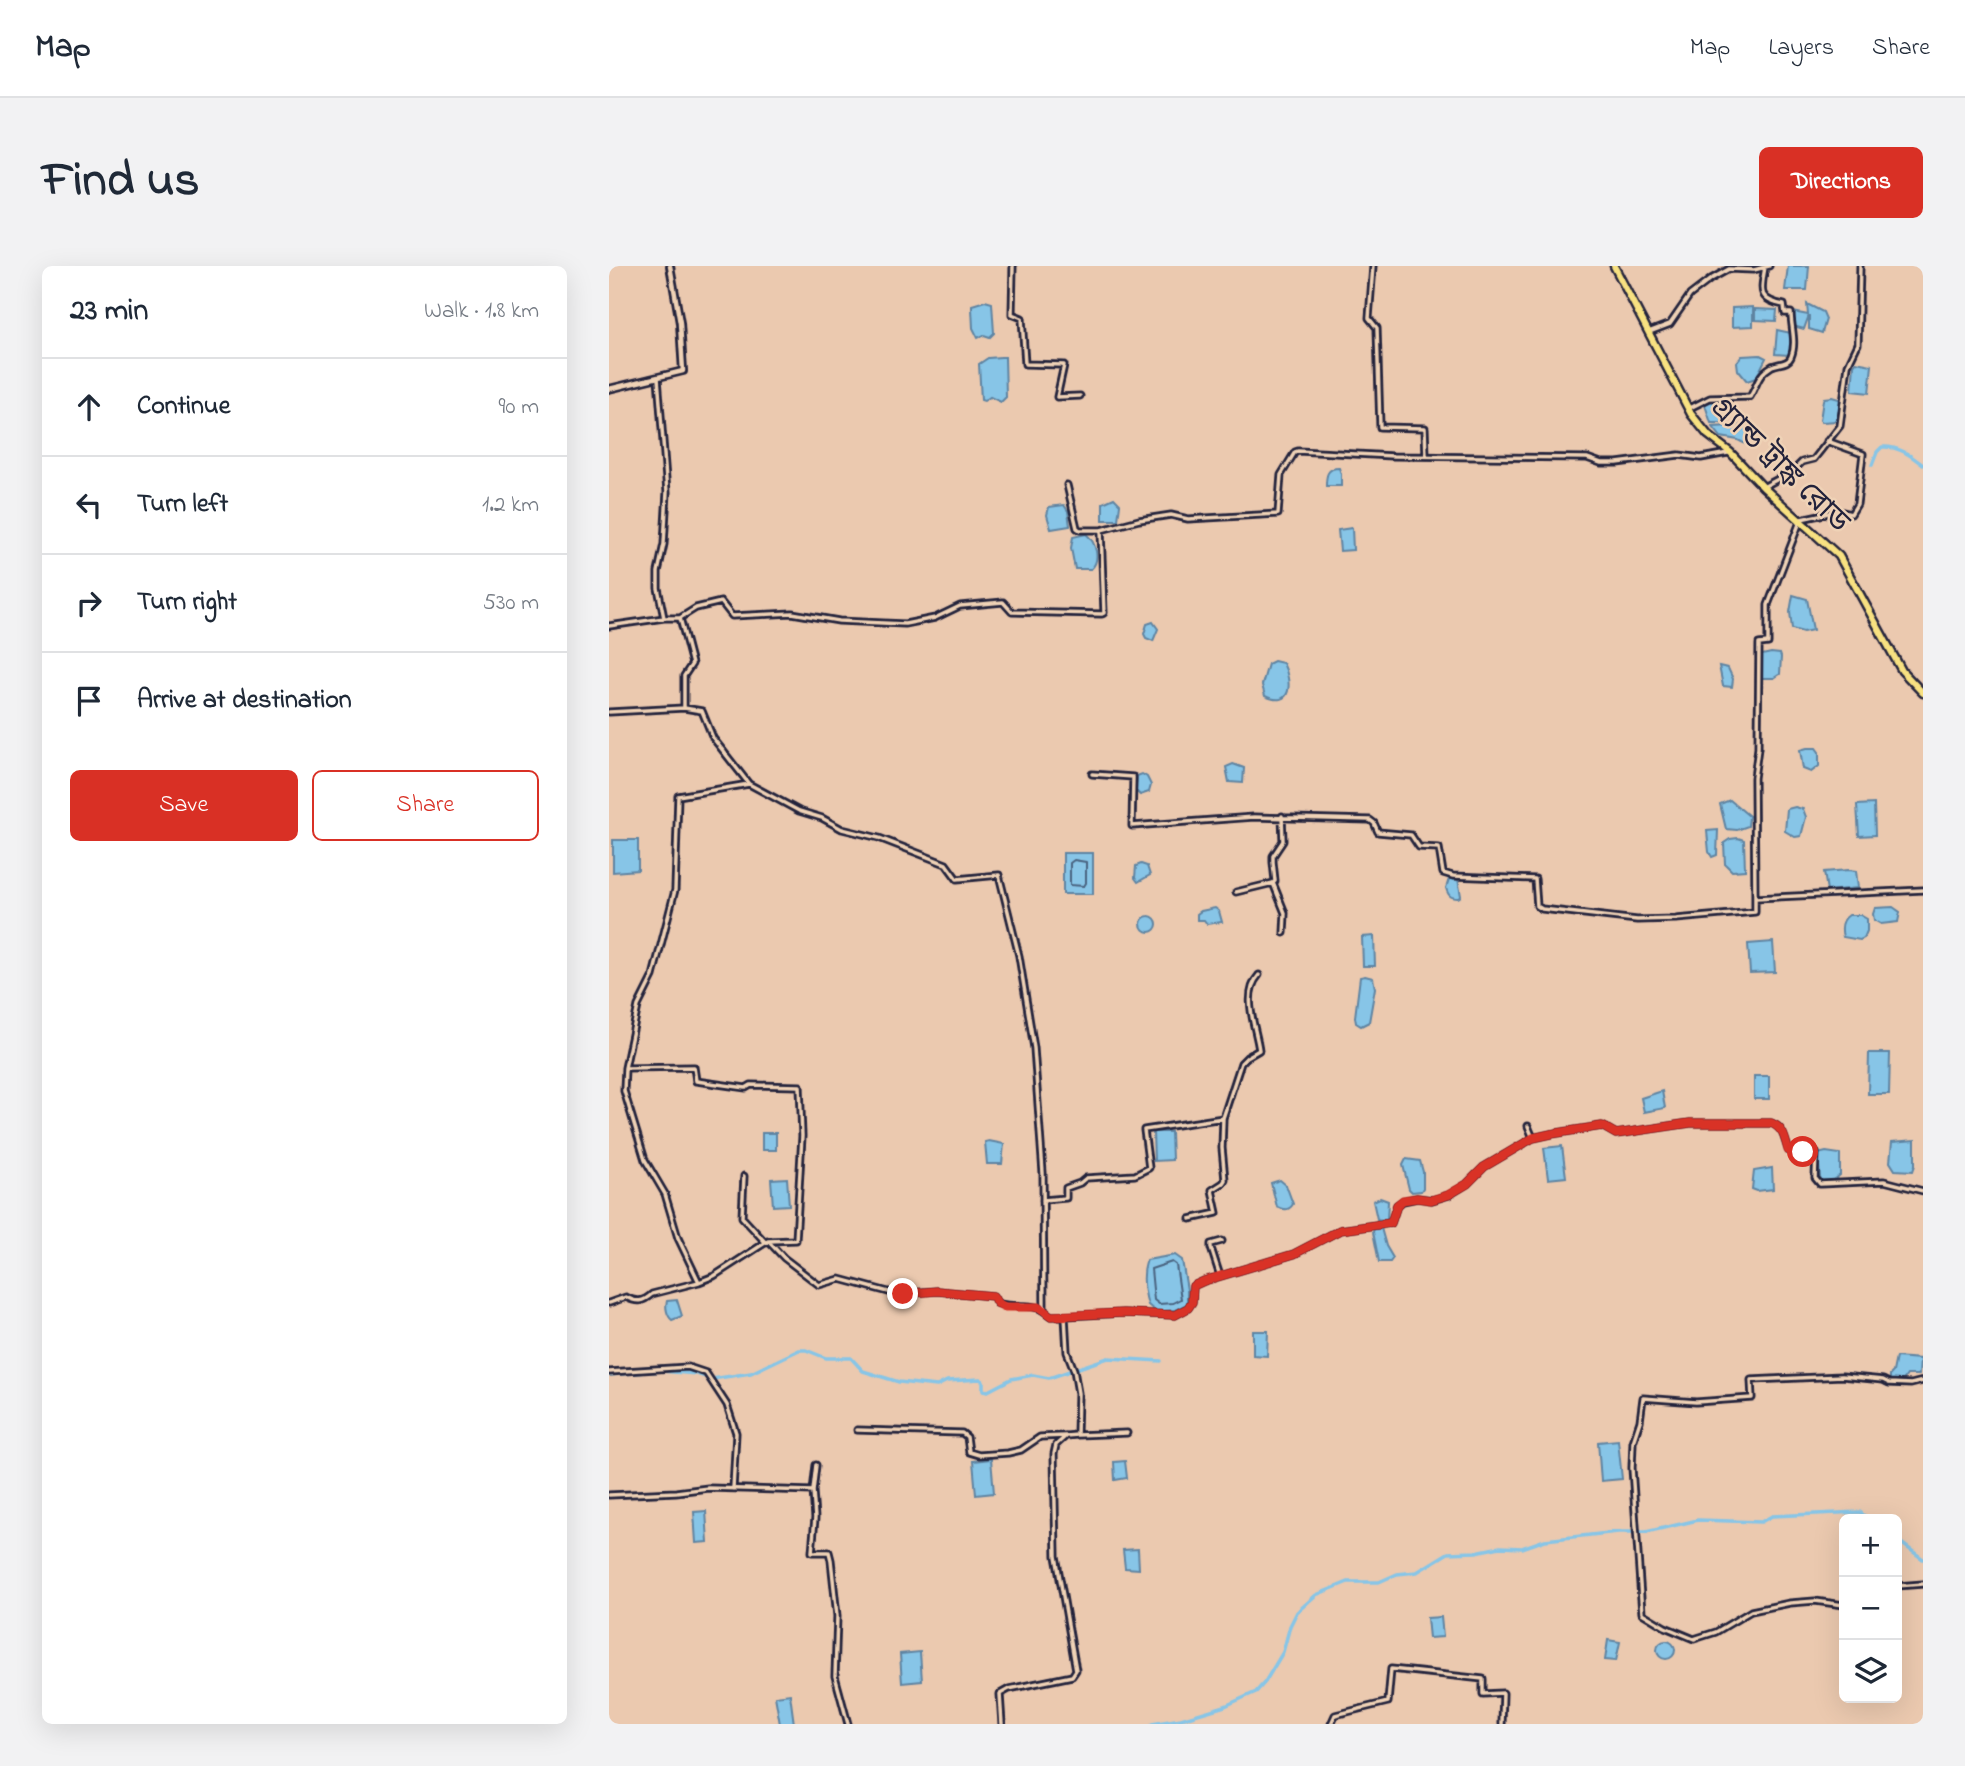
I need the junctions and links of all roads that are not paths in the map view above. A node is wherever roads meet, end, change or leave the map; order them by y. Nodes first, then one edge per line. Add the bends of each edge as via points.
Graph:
1 (670, 266) edge
2 (1013, 266) edge
3 (1373, 266) edge
4 (1614, 266) edge
5 (1860, 266) edge
6 (1767, 267) edge
7 (1746, 268) edge
8 (1647, 333) junction
9 (658, 378) junction
10 (609, 389) edge
11 (1080, 396) dead end
12 (1688, 409) junction
13 (1826, 441) junction
14 (1730, 452) junction
15 (1426, 456) junction
16 (1067, 485) dead end
17 (1763, 486) junction
18 (1801, 519) junction
19 (1101, 530) junction
20 (664, 618) junction
21 (680, 618) junction
22 (609, 626) edge
23 (1923, 693) edge
24 (684, 708) junction
25 (609, 712) edge
26 (1092, 774) dead end
27 (749, 784) junction
28 (1282, 816) junction
29 (1273, 883) junction
30 (1923, 890) edge
31 (1236, 892) dead end
32 (1755, 898) junction
33 (1284, 933) dead end
34 (1259, 975) dead end
35 (625, 1068) junction
36 (1223, 1118) junction
37 (1528, 1126) dead end
38 (1533, 1138) junction
39 (744, 1176) dead end
40 (1923, 1191) edge
41 (1043, 1200) junction
42 (1190, 1219) dead end
43 (1222, 1241) dead end
44 (767, 1242) junction
45 (1220, 1276) junction
46 (699, 1282) junction
47 (609, 1303) edge
48 (1044, 1311) junction
49 (1065, 1316) junction
50 (609, 1372) edge
51 (1923, 1381) edge
52 (857, 1430) dead end
53 (1128, 1433) dead end
54 (1077, 1434) junction
55 (1066, 1436) junction
56 (816, 1465) dead end
57 (733, 1489) junction
58 (813, 1491) junction
59 (609, 1495) edge
60 (1923, 1584) edge
61 (1902, 1586) edge
62 (1839, 1604) edge
63 (848, 1724) edge
64 (1002, 1724) edge
65 (1331, 1724) edge
66 (1502, 1724) edge

1 - 9 main road via 685,367
2 - 11 street via 1012,314 1022,318 1025,364 1064,365 1057,397
3 - 15 street via 1369,318 1377,328 1380,428 1425,428
4 - 8 highway, গ্র্যান্ড ট্রাঙ্ক রোড
5 - 13 street via 1857,344 1848,365 1840,426
6 - 7 street
6 - 12 street via 1762,285 1765,299 1784,305 1785,313 1791,313 1791,358 1761,375 1750,397 1710,398
7 - 8 street via 1711,279 1691,295 1670,324
8 - 12 highway, গ্র্যান্ড ট্রাঙ্ক রোড
9 - 10 main road
9 - 20 street via 667,492 658,572
12 - 14 highway, গ্র্যান্ড ট্রাঙ্ক রোড via 1708,435
13 - 17 street via 1814,459
13 - 18 street via 1863,454 1855,511
14 - 15 street via 1617,463 1587,458
14 - 17 highway, গ্র্যান্ড ট্রাঙ্ক রোড
15 - 19 street via 1298,451 1281,475 1278,514 1188,519 1171,515
16 - 19 street via 1077,528
17 - 18 highway, গ্র্যান্ড ট্রাঙ্ক রোড
18 - 23 highway, গ্র্যান্ড ট্রাঙ্ক রোড via 1839,556 1902,671
18 - 32 street via 1768,605 1768,643 1759,644
19 - 21 street via 1103,614 1012,612 1003,602 960,606 935,618 905,624 792,613 732,616 721,602
20 - 21 street
20 - 22 street
21 - 24 street via 692,664 684,677
24 - 25 street
24 - 27 street via 702,712 713,738
26 - 28 street via 1133,776 1132,826
27 - 35 street via 678,796 675,890 653,976 638,1006
27 - 41 street via 842,829 946,864 957,880 999,874 1034,1048
28 - 29 street via 1283,841 1273,856
28 - 32 street via 1370,820 1378,832 1411,835 1419,847 1439,848 1443,873 1535,879 1537,906 1542,909 1637,920 1676,919 1755,912
29 - 31 street
29 - 33 street via 1285,913
30 - 32 street
34 - 36 street via 1252,988 1251,1013 1259,1050 1241,1063
35 - 44 street via 694,1067 696,1081 746,1088 800,1086 802,1150 796,1240
35 - 46 street via 624,1091 645,1160 665,1194 677,1238
36 - 41 street via 1144,1130 1149,1168 1135,1175 1086,1178 1066,1188 1066,1198
36 - 42 street via 1225,1180 1212,1190 1217,1213
37 - 38 street
38 - 40 street via 1602,1126 1616,1134 1690,1123 1771,1123 1785,1135 1788,1150 1816,1153 1815,1178 1820,1184 1884,1181
38 - 45 street via 1448,1195 1403,1200 1391,1223 1340,1230 1294,1254
39 - 44 street via 743,1217
41 - 48 street
43 - 45 street via 1211,1248
44 - 46 street
44 - 48 street via 819,1285 840,1279 896,1294 937,1291 993,1296 1005,1307
45 - 49 street via 1193,1286 1192,1302 1175,1315
46 - 47 street via 652,1294 646,1300 635,1302 626,1297
48 - 49 street
49 - 54 street via 1067,1352 1077,1393
50 - 57 street via 688,1367 706,1373 727,1405 736,1433
51 - 62 street via 1793,1377 1751,1380 1752,1398 1696,1402 1643,1398 1632,1468 1642,1613 1694,1639 1751,1611 1815,1601
52 - 55 street via 962,1433 969,1452 979,1455 1021,1450 1041,1437
53 - 54 street
54 - 55 street
55 - 64 street via 1054,1454 1054,1522 1076,1670 1072,1676 1000,1694
56 - 58 street
57 - 58 street
57 - 59 street
58 - 63 street via 812,1552 829,1552 831,1560 837,1616 835,1676
60 - 61 street
65 - 66 street via 1335,1715 1388,1702 1391,1669 1483,1679 1483,1694 1503,1693

